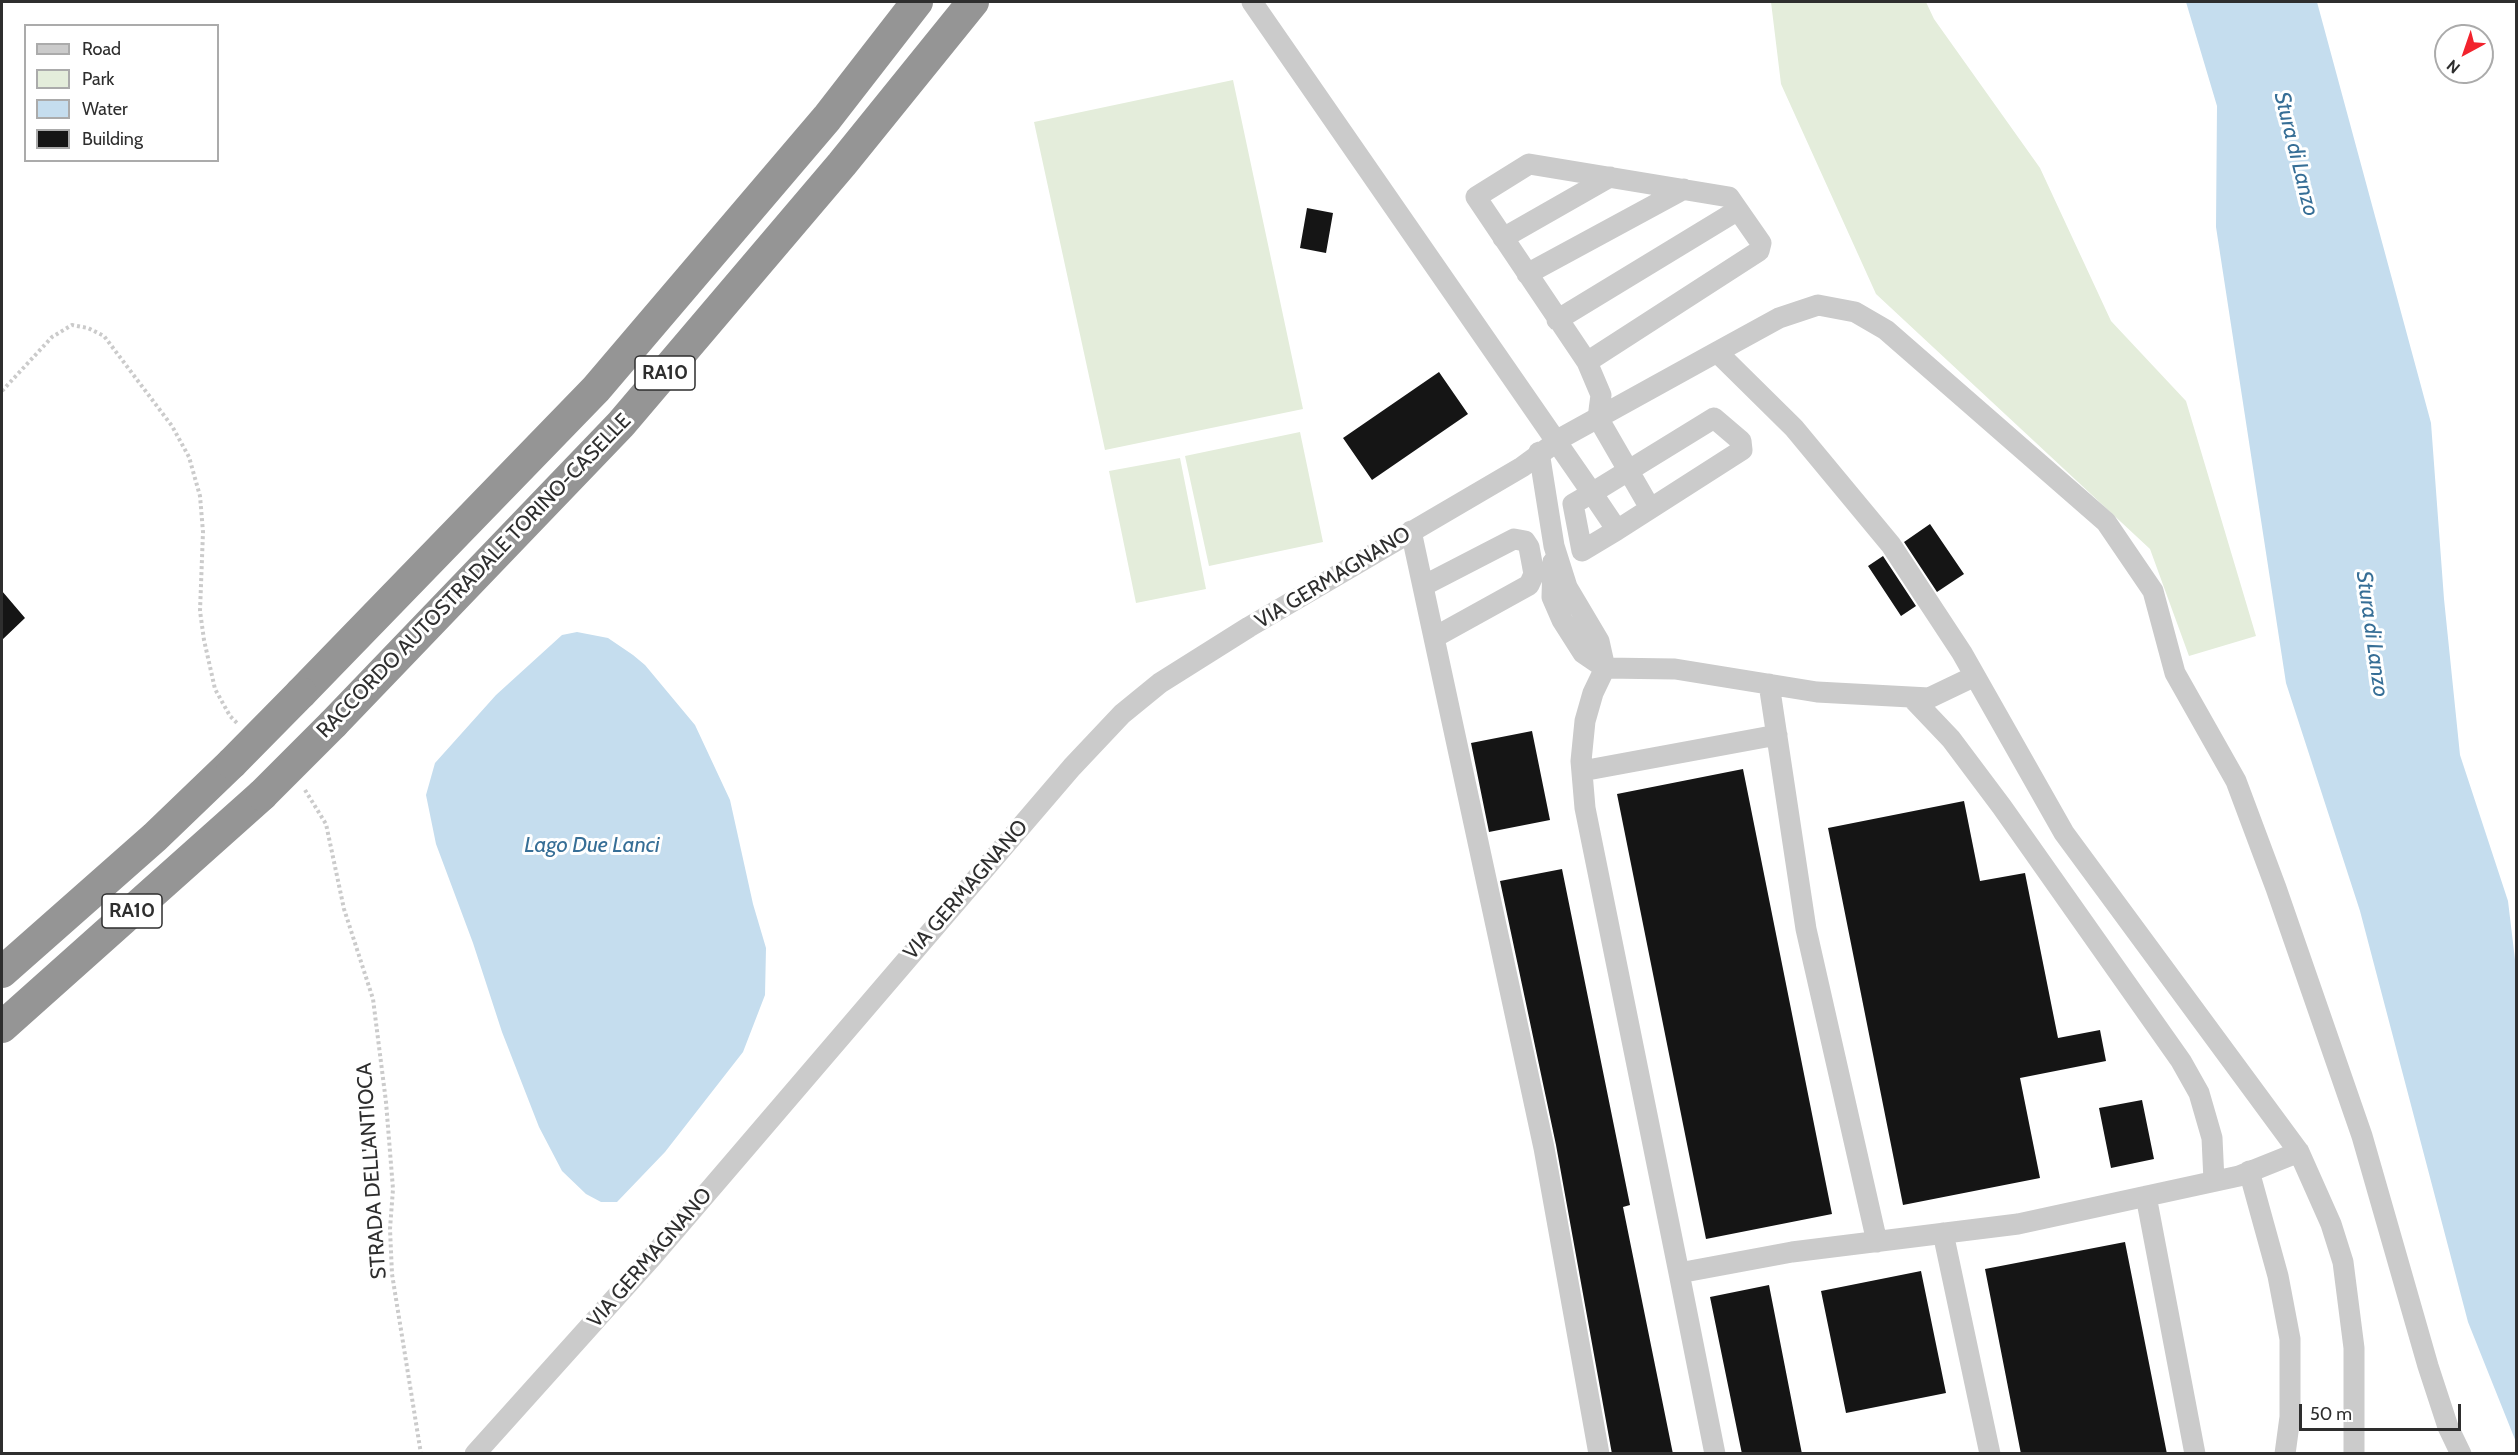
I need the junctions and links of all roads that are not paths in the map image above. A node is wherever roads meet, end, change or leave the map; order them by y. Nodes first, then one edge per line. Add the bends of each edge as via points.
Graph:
1 (917, 2) edge
2 (973, 2) edge
3 (1252, 2) edge
4 (1610, 177) junction
5 (1684, 189) junction
6 (1738, 210) junction
7 (1503, 238) junction
8 (1527, 274) junction
9 (1557, 320) junction
10 (1717, 352) junction
11 (1587, 362) junction
12 (1598, 418) junction
13 (1547, 446) junction
14 (1628, 471) junction
15 (1592, 493) junction
16 (1650, 508) junction
17 (1617, 530) junction
18 (1411, 531) junction
19 (1423, 586) junction
20 (1435, 638) junction
21 (1605, 668) junction
22 (1975, 676) junction
23 (1769, 684) junction
24 (1912, 698) junction
25 (1777, 735) junction
26 (1582, 771) junction
27 (2, 972) edge
28 (2, 1026) edge
29 (2299, 1152) junction
30 (2250, 1171) junction
31 (2214, 1181) junction
32 (2146, 1196) junction
33 (1943, 1233) junction
34 (1877, 1242) junction
35 (1679, 1273) junction
36 (475, 1454) edge
37 (1599, 1454) edge
38 (1715, 1454) edge
39 (1990, 1454) edge
40 (2195, 1454) edge
41 (2285, 1454) edge
42 (2354, 1454) edge
43 (2461, 1454) edge

1 - 27 highway, RACCORDO AUTOSTRADALE TORINO-CASELLE / RA10, bridge via 827,118 596,389 232,762 155,837
2 - 28 highway, RACCORDO AUTOSTRADALE TORINO-CASELLE / RA10, bridge via 842,165 621,424 262,795
3 - 13 street
4 - 5 street
4 - 7 street
4 - 7 street via 1529,164 1476,197
5 - 6 street via 1730,197
5 - 8 street
6 - 9 street
6 - 11 street via 1761,243 1758,251
7 - 8 street
8 - 9 street
9 - 11 street
10 - 12 street, VIA GERMAGNANO
10 - 22 street via 1794,428 1891,545
10 - 43 street, VIA GERMAGNANO via 1779,318 1818,305 1855,312 1886,330 2106,522 2153,591 2175,673 2236,781 2276,888 2362,1136 2431,1376
11 - 12 street via 1601,395
12 - 13 street, VIA GERMAGNANO
12 - 14 street
13 - 15 street
13 - 18 street, VIA GERMAGNANO via 1522,467
13 - 21 street via 1554,546 1552,597 1583,653
14 - 15 street
14 - 16 street
14 - 16 street via 1714,418 1741,441 1742,450
15 - 17 street
15 - 17 street via 1573,504 1582,552
16 - 17 street
18 - 19 street
18 - 36 street, VIA GERMAGNANO via 1249,627 1160,684 1122,714 1057,784 653,1256
19 - 20 street
19 - 20 street via 1514,539 1529,547 1533,574 1529,585
20 - 37 street via 1544,1148
21 - 23 street via 1676,669
21 - 26 street via 1585,721
22 - 24 street via 1939,696
22 - 29 street via 2064,833
23 - 24 street via 1828,693
23 - 25 street
24 - 31 street via 1951,739 2002,807 2181,1061 2199,1093 2212,1138
25 - 26 street
25 - 34 street via 1806,929
26 - 35 street via 1585,808
29 - 30 street
29 - 42 street via 2343,1262 2354,1348
30 - 31 street
30 - 41 street via 2290,1339 2290,1417
31 - 32 street
32 - 33 street via 2018,1224
32 - 40 street
33 - 34 street
33 - 39 street
34 - 35 street via 1792,1252
35 - 38 street

